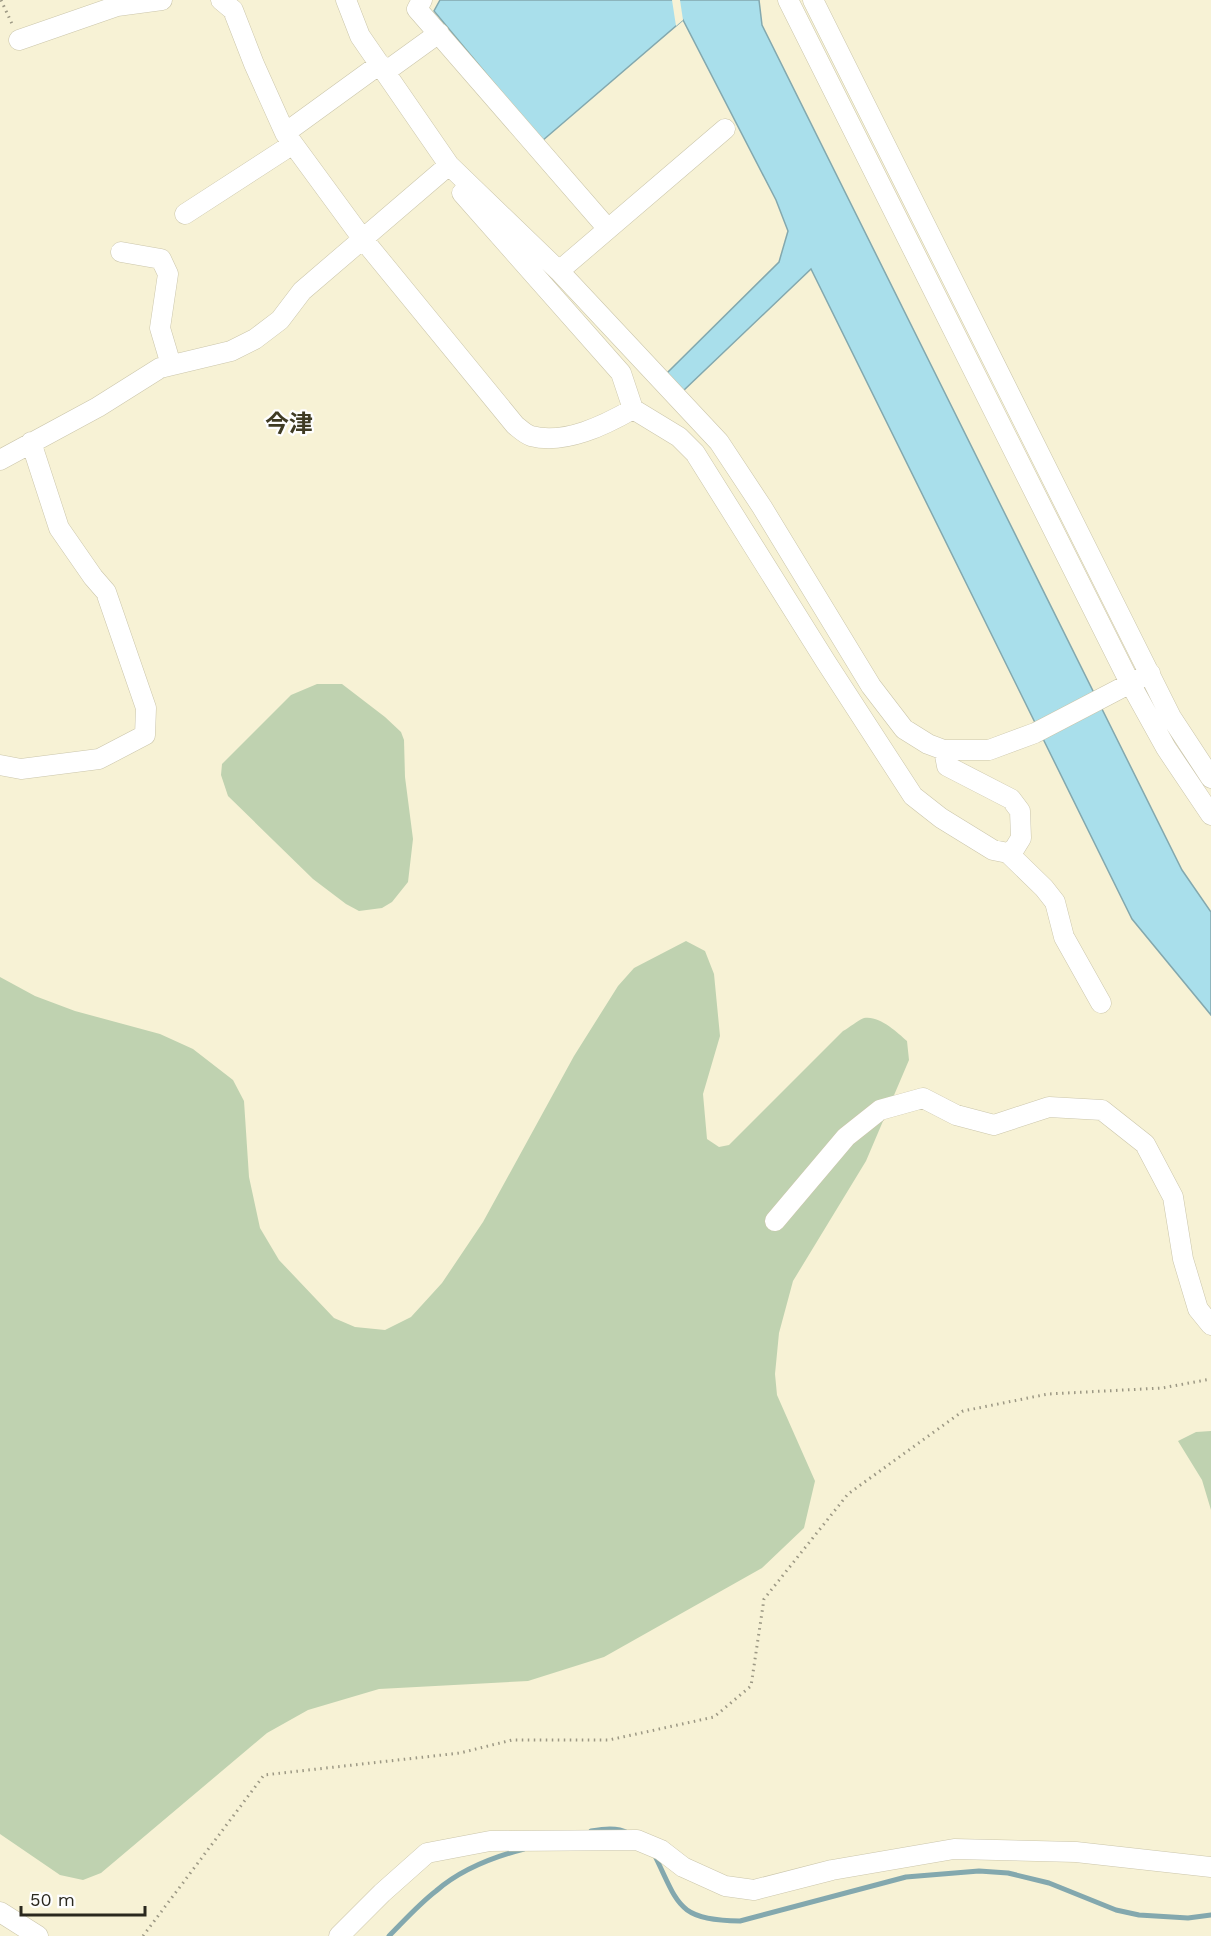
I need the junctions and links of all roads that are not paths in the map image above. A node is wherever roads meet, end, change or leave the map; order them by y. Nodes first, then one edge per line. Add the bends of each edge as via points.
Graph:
1 (162, 0) edge
2 (221, 0) edge
3 (346, 0) edge
4 (422, 0) edge
5 (788, 0) edge
6 (813, 0) edge
7 (439, 33) junction
8 (19, 40) road end
9 (382, 68) junction
10 (725, 129) dead end
11 (289, 138) junction
12 (446, 167) junction
13 (185, 213) dead end
14 (608, 229) junction
15 (362, 238) junction
16 (121, 252) dead end
17 (559, 271) junction
18 (171, 365) junction
19 (633, 409) junction
20 (31, 442) junction
21 (0, 460) edge
22 (1150, 673) junction
23 (1122, 687) junction
24 (944, 750) junction
25 (0, 765) edge
26 (1211, 778) edge
27 (1211, 815) edge
28 (1008, 854) junction
29 (1101, 1003) dead end
30 (775, 1221) dead end
31 (1211, 1325) edge
32 (1211, 1867) edge
33 (0, 1912) edge
34 (38, 1936) edge
35 (339, 1936) edge

1 - 8 street via 117,6
2 - 11 street via 233,10
3 - 9 street via 360,36
4 - 7 street via 417,9
5 - 23 street
6 - 22 street
7 - 9 street
7 - 14 street
9 - 11 street
9 - 12 street
10 - 14 street
11 - 13 street
11 - 15 street
12 - 15 street
12 - 17 street
12 - 19 street via 621,373
14 - 17 street
15 - 18 street via 302,291 280,320 255,339 231,351
15 - 19 street via 515,425 530,435 578,434
16 - 18 street via 161,259 168,274 160,328
17 - 24 street via 718,442 871,686 904,729
18 - 20 street
19 - 28 street via 678,437 695,453 913,796 993,850
20 - 21 street
20 - 25 street via 59,528 106,592 146,708 145,735 99,759 21,769
22 - 23 street
22 - 26 street via 1171,717
23 - 24 street via 1035,733 989,750
23 - 27 street
24 - 28 street via 947,766 1011,799 1020,812 1021,838
28 - 29 street via 1054,902 1064,937
30 - 31 street via 846,1137 880,1110 923,1098 956,1115 994,1125 1049,1107 1102,1110 1145,1144 1173,1197 1183,1258 1195,1299
32 - 35 street via 1076,1852 954,1849 832,1870 754,1890 725,1886 637,1840 490,1841 427,1853
33 - 34 street

